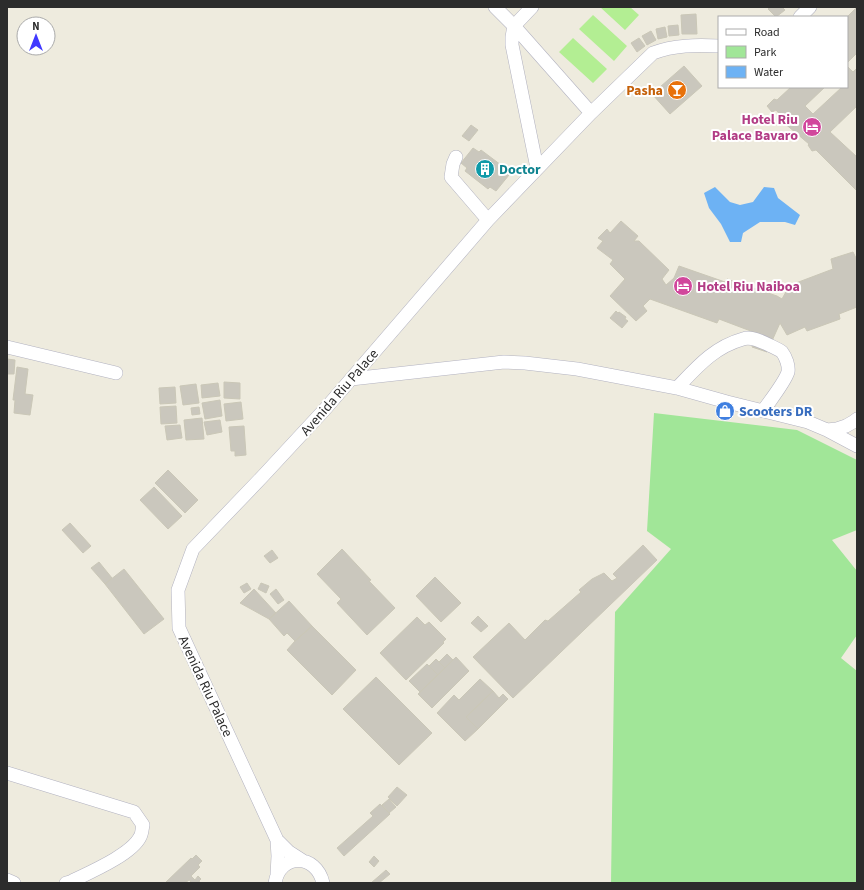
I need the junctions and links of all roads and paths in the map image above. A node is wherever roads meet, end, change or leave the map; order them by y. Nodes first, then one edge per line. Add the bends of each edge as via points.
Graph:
1 (495, 7) edge
2 (532, 7) edge
3 (810, 7) edge
4 (801, 16) edge
5 (514, 26) junction
6 (718, 46) edge
7 (591, 113) junction
8 (456, 157) dead end
9 (537, 168) junction
10 (488, 220) junction
11 (7, 347) edge
12 (116, 373) dead end
13 (351, 379) junction
14 (677, 388) junction
15 (763, 411) junction
16 (857, 418) edge
17 (827, 430) junction
18 (857, 446) edge
19 (7, 773) edge
20 (277, 840) junction
21 (303, 861) junction
22 (276, 879) edge
23 (7, 880) edge
24 (14, 883) edge
25 (66, 883) edge
26 (323, 883) edge

1 - 5 street
2 - 5 street
3 - 4 street
5 - 7 street
5 - 9 street via 512,45
6 - 7 street, Avenida Riu Palace via 681,46 653,53
7 - 9 street, Avenida Riu Palace
8 - 10 street via 451,177
9 - 10 street, Avenida Riu Palace
10 - 13 street, Avenida Riu Palace
11 - 12 street
13 - 14 street via 504,362 577,368
13 - 20 street, Avenida Riu Palace via 273,466 193,549 178,590 179,628
14 - 15 street
14 - 15 street via 710,356 729,344 750,338 776,348 783,353 788,365 784,380
15 - 17 street via 808,422
16 - 17 street via 846,426
17 - 18 street
19 - 25 street via 134,812 143,825 140,836 132,848 101,867
20 - 21 street, Avenida Riu Palace
20 - 22 street, Avenida Riu Palace
21 - 22 street via 287,864 281,868
21 - 26 street, Avenida Riu Palace via 317,869
23 - 24 street

